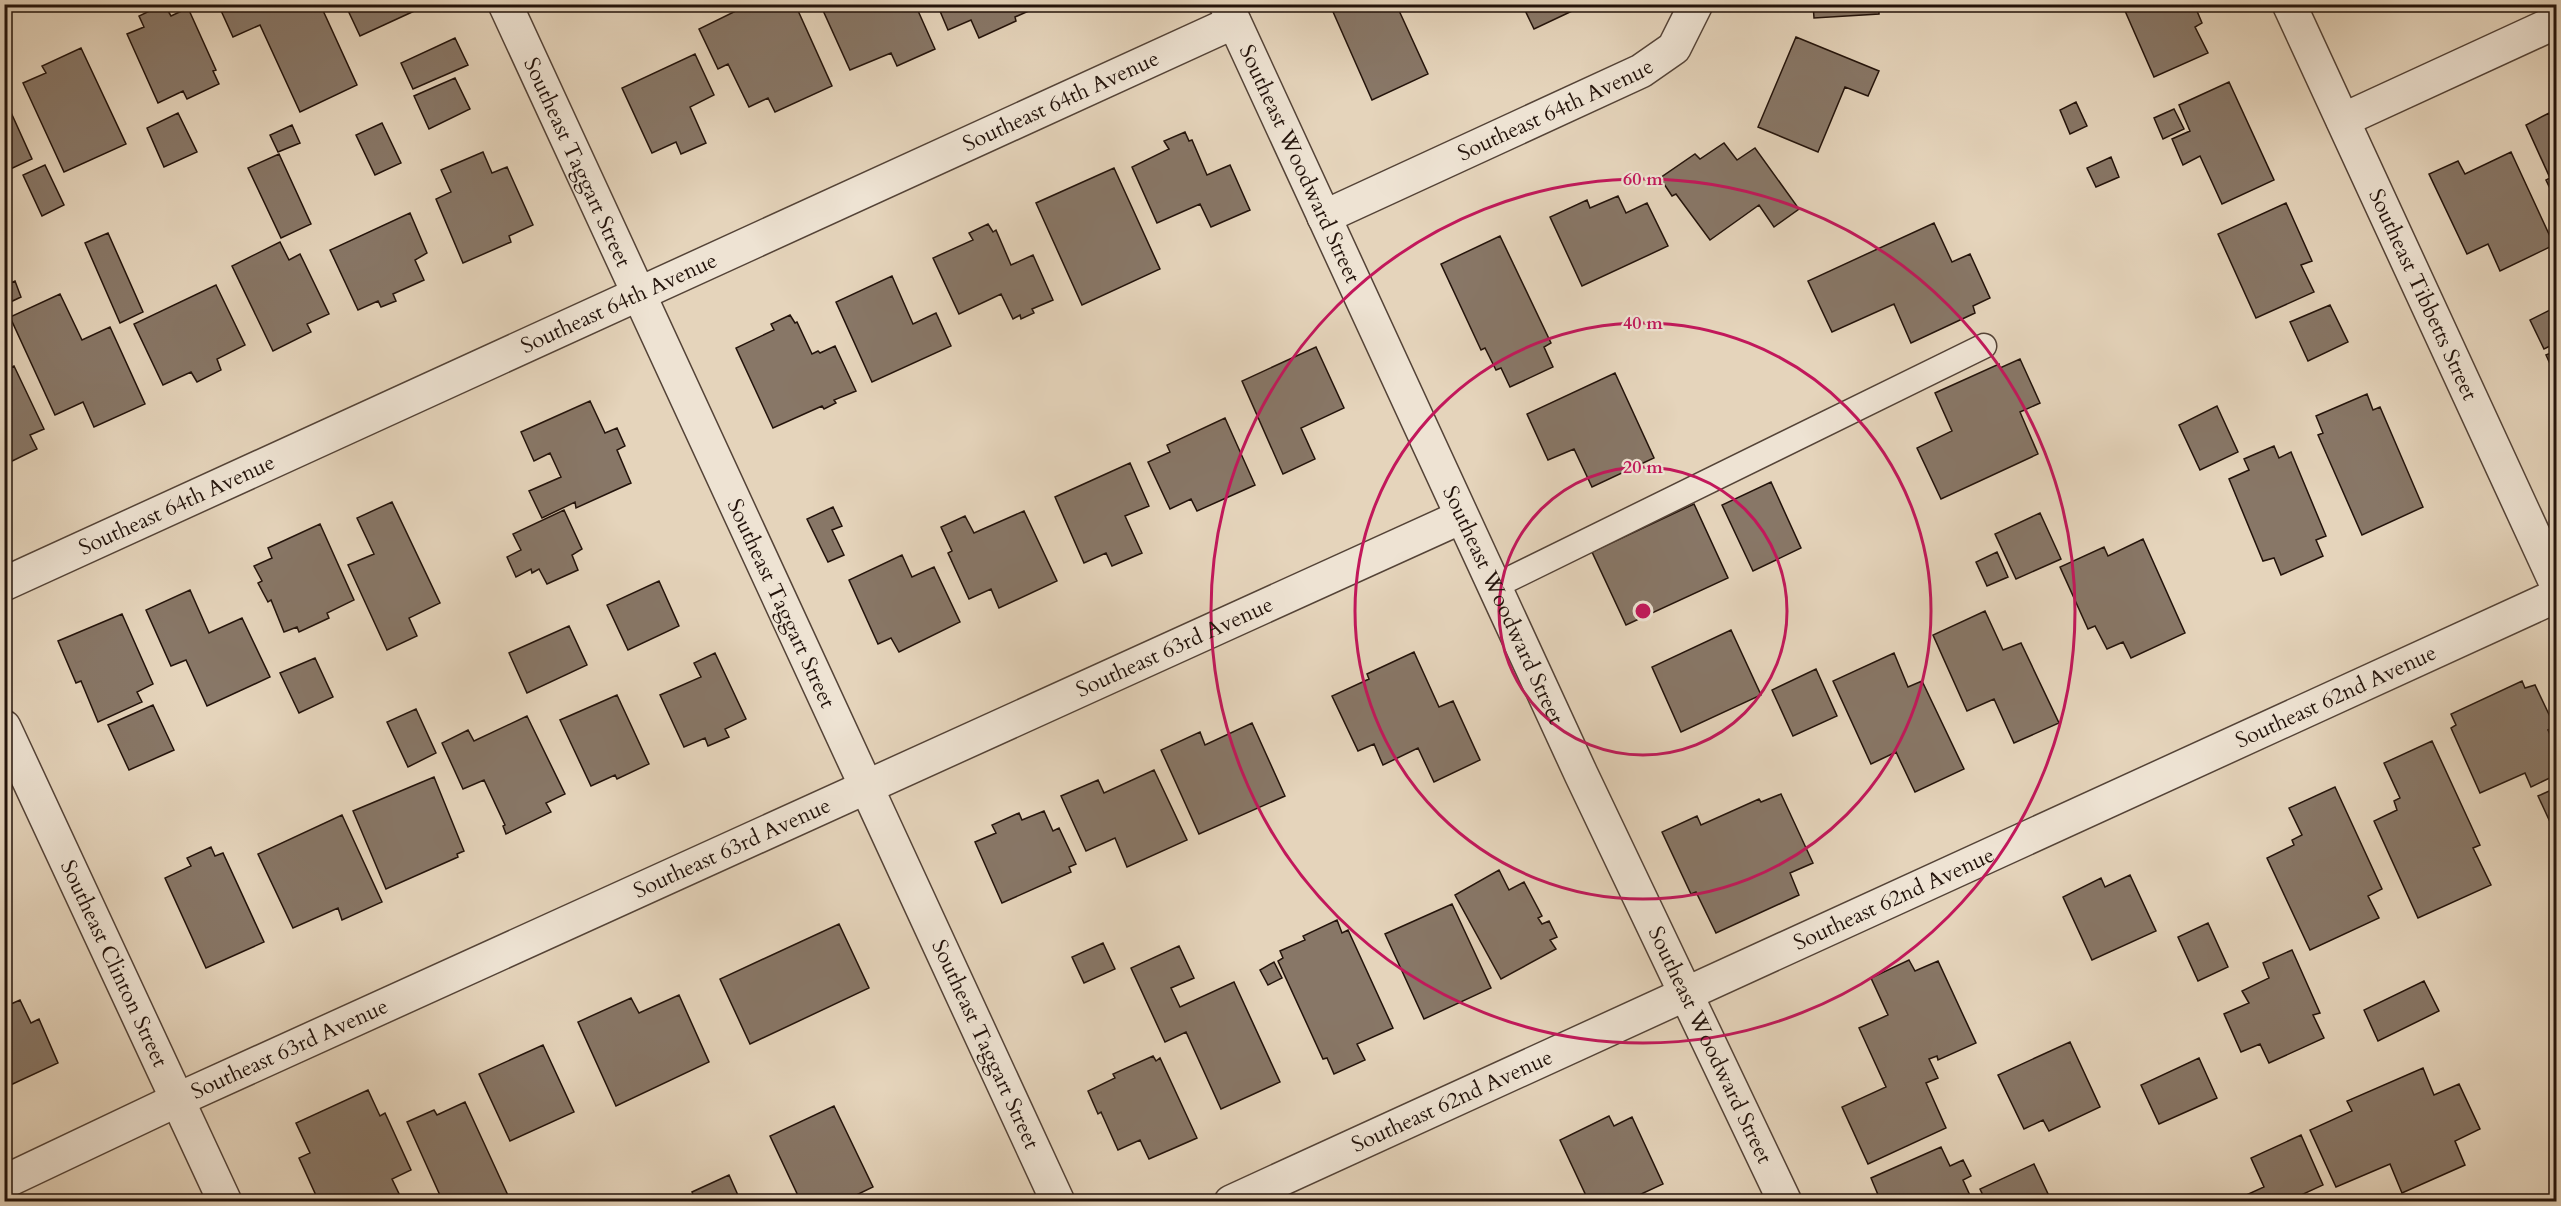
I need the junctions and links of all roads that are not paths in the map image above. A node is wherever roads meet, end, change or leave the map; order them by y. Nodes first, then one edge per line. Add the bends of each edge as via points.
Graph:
1 (504, 4) edge
2 (1696, 4) edge
3 (2289, 4) edge
4 (1230, 14) edge
5 (2556, 22) edge
6 (2343, 120) junction
7 (1324, 217) junction
8 (637, 296) junction
9 (1984, 346) dead end
10 (1461, 517) junction
11 (2556, 583) edge
12 (4, 584) edge
13 (1493, 587) junction
14 (2556, 596) edge
15 (4, 727) edge
16 (868, 787) junction
17 (1684, 994) junction
18 (177, 1100) junction
19 (4, 1182) edge
20 (225, 1202) edge
21 (1058, 1202) edge
22 (1231, 1202) edge
23 (1785, 1202) edge

1 - 8 street, Southeast Taggart Street
2 - 7 street, Southeast 64th Avenue via 1674,48 1641,71
3 - 6 street, Southeast Tibbetts Street
4 - 7 street, Southeast Woodward Street
4 - 8 street, Southeast 64th Avenue
5 - 6 street
6 - 11 street, Southeast Tibbetts Street
7 - 10 street, Southeast Woodward Street
8 - 12 street, Southeast 64th Avenue
8 - 16 street, Southeast Taggart Street
9 - 13 lane
10 - 13 street, Southeast Woodward Street
10 - 16 street, Southeast 63rd Avenue
13 - 17 street, Southeast Woodward Street
14 - 17 street, Southeast 62nd Avenue
15 - 18 street, Southeast Clinton Street
16 - 18 street, Southeast 63rd Avenue
16 - 21 street, Southeast Taggart Street
17 - 22 street, Southeast 62nd Avenue
17 - 23 street, Southeast Woodward Street
18 - 19 street, Southeast 63rd Avenue
18 - 20 street, Southeast Clinton Street

